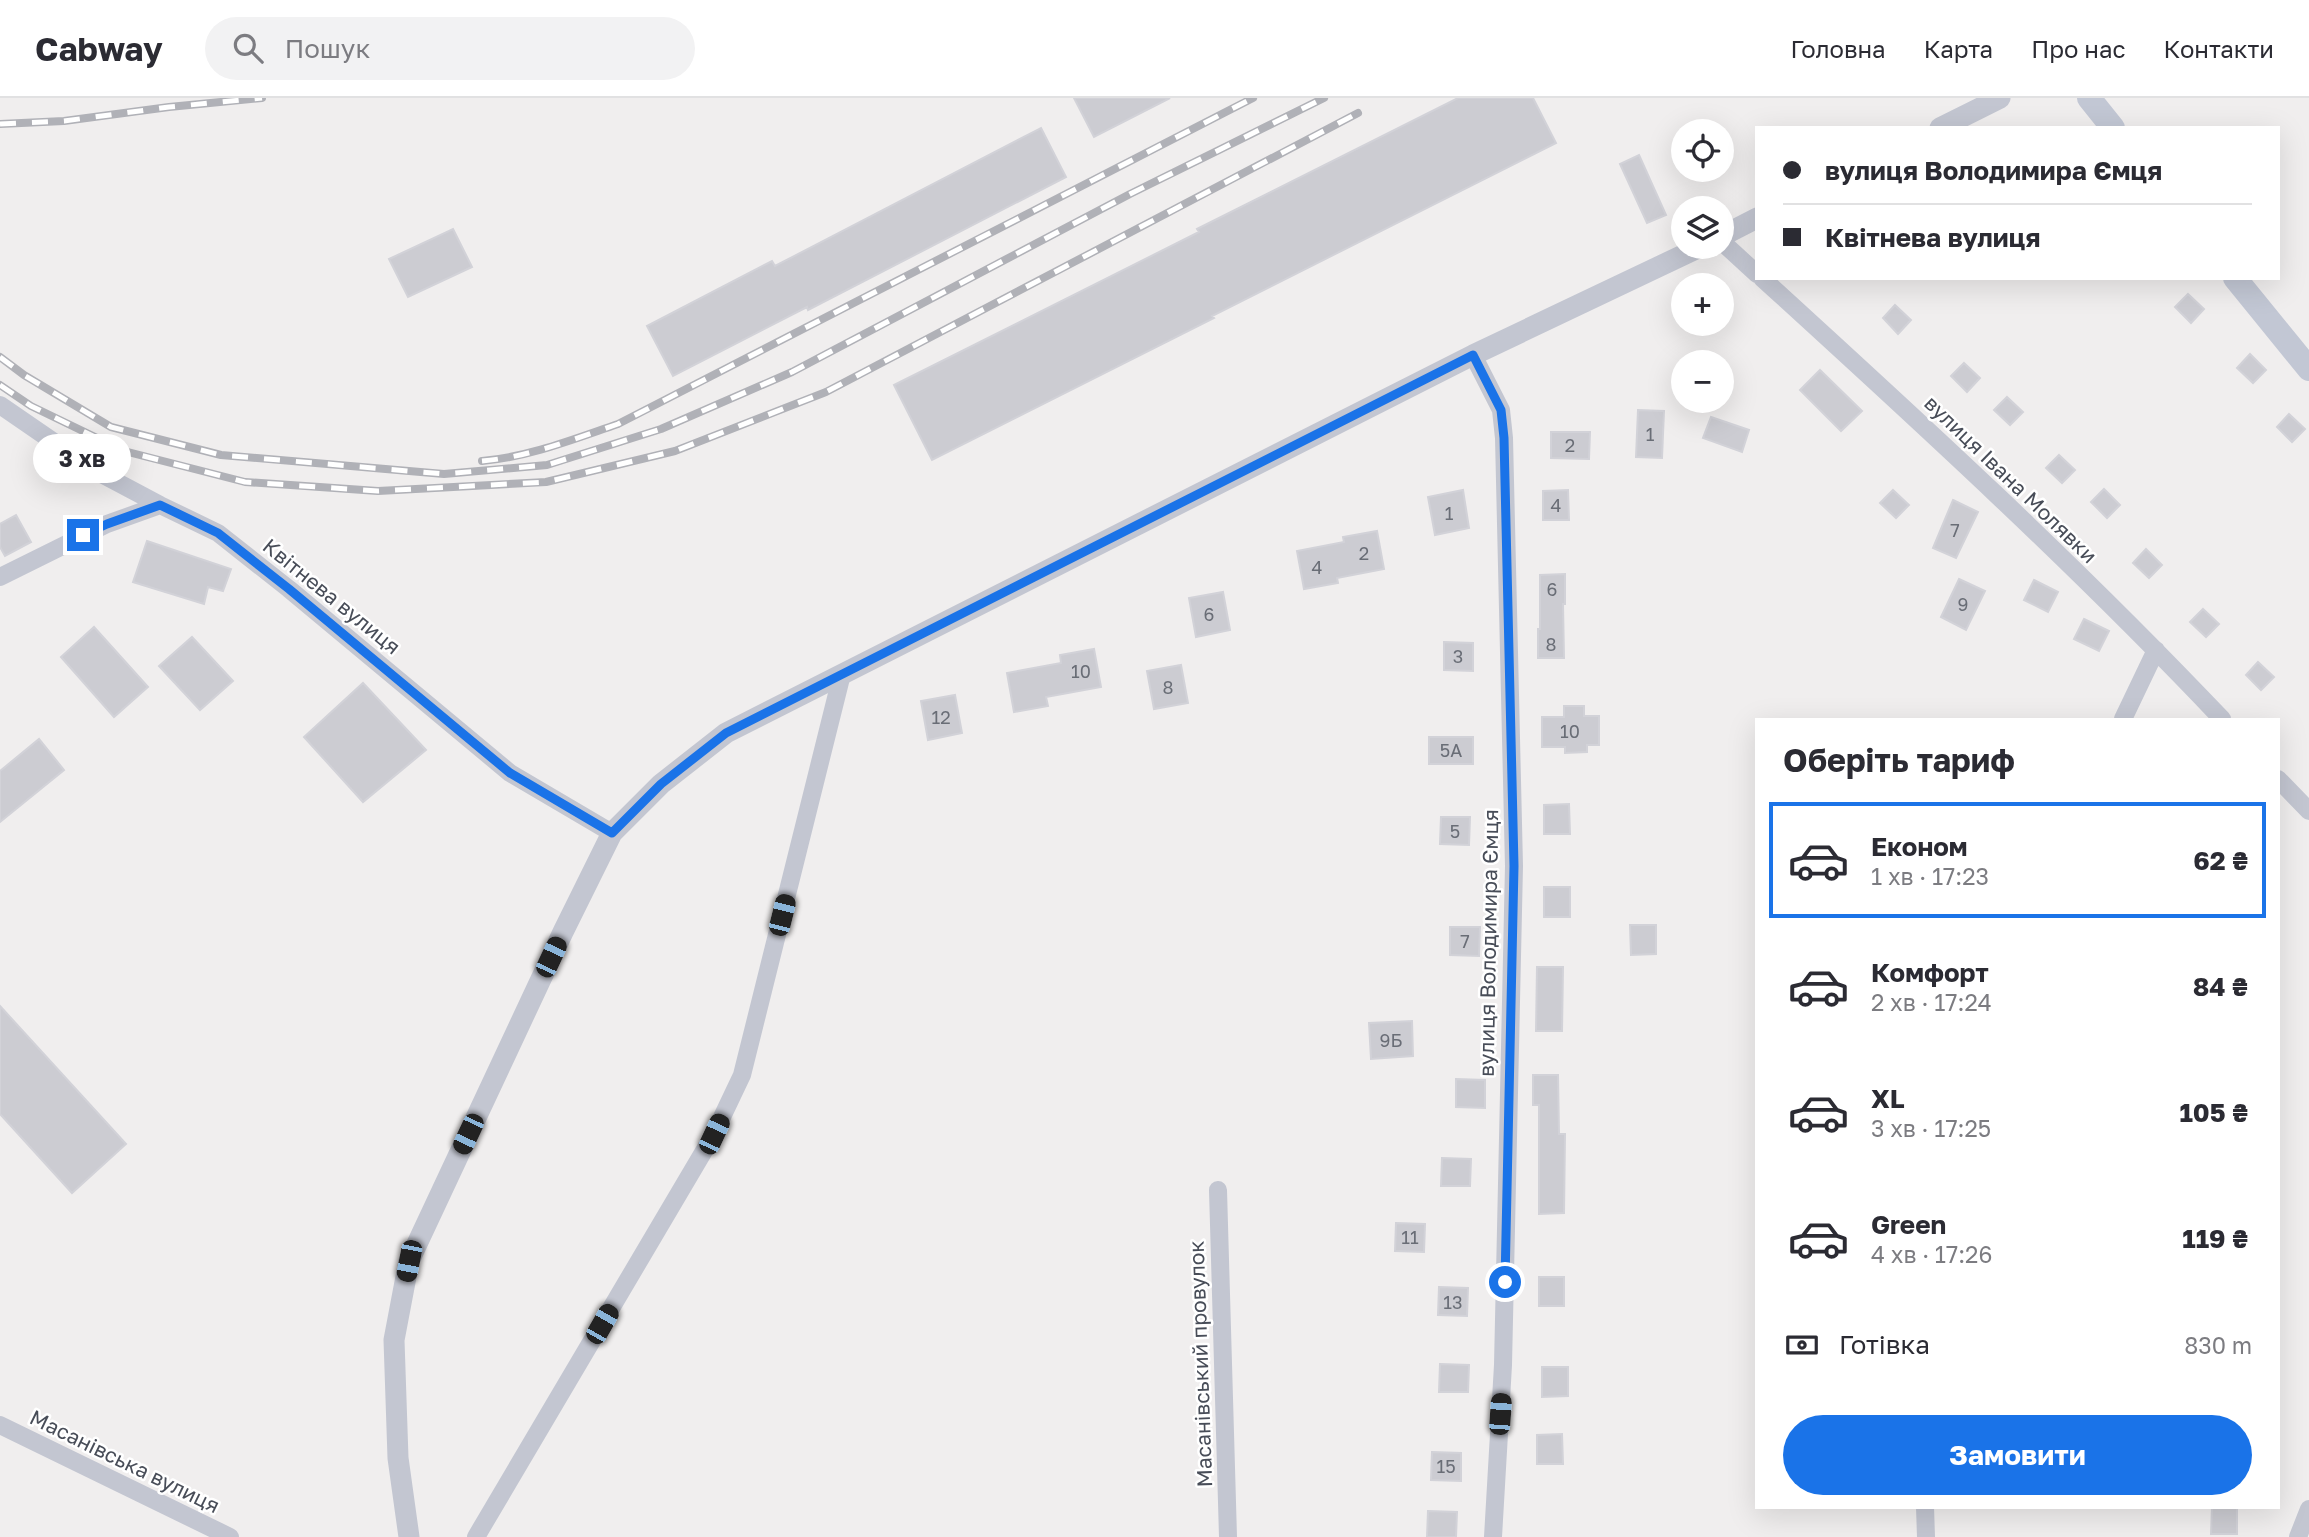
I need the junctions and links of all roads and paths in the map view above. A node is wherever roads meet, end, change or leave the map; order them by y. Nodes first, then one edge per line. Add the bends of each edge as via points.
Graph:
1 (2000, 98) edge
2 (2089, 98) edge
3 (1944, 126) edge
4 (2111, 126) edge
5 (1755, 219) edge
6 (1734, 230) edge
7 (1734, 253) edge
8 (1675, 259) edge
9 (1755, 272) edge
10 (1764, 280) edge
11 (2237, 280) edge
12 (1473, 355) junction
13 (2309, 369) edge
14 (0, 405) edge
15 (160, 505) junction
16 (0, 577) edge
17 (2156, 650) junction
18 (842, 674) junction
19 (2123, 718) edge
20 (2221, 718) edge
21 (2280, 781) edge
22 (2309, 811) edge
23 (612, 833) junction
24 (1218, 1190) dead end
25 (0, 1425) edge
26 (1925, 1509) edge
27 (2309, 1509) edge
28 (230, 1537) edge
29 (409, 1537) edge
30 (476, 1537) edge
31 (1228, 1537) edge
32 (1493, 1537) edge
33 (1926, 1537) edge
34 (2298, 1537) edge

1 - 3 street
2 - 4 main road
5 - 6 street
7 - 9 street
8 - 12 street
10 - 17 street, вулиця Івана Молявки
11 - 13 main road
12 - 18 street
12 - 32 street, вулиця Володимира Ємця via 1501,410 1504,438 1514,866 1503,1365
14 - 15 street, Квітнева вулиця via 96,471
15 - 16 street via 107,524
15 - 23 street, Квітнева вулиця via 218,533 510,773
17 - 19 street
17 - 20 street, вулиця Івана Молявки
18 - 23 street via 726,733 661,784
18 - 30 street via 742,1075 714,1134
21 - 22 street
23 - 29 street via 409,1261 394,1340 398,1458
24 - 31 street, Масанівський провулок
25 - 28 street, Масанівська вулиця
26 - 33 street
27 - 34 street

